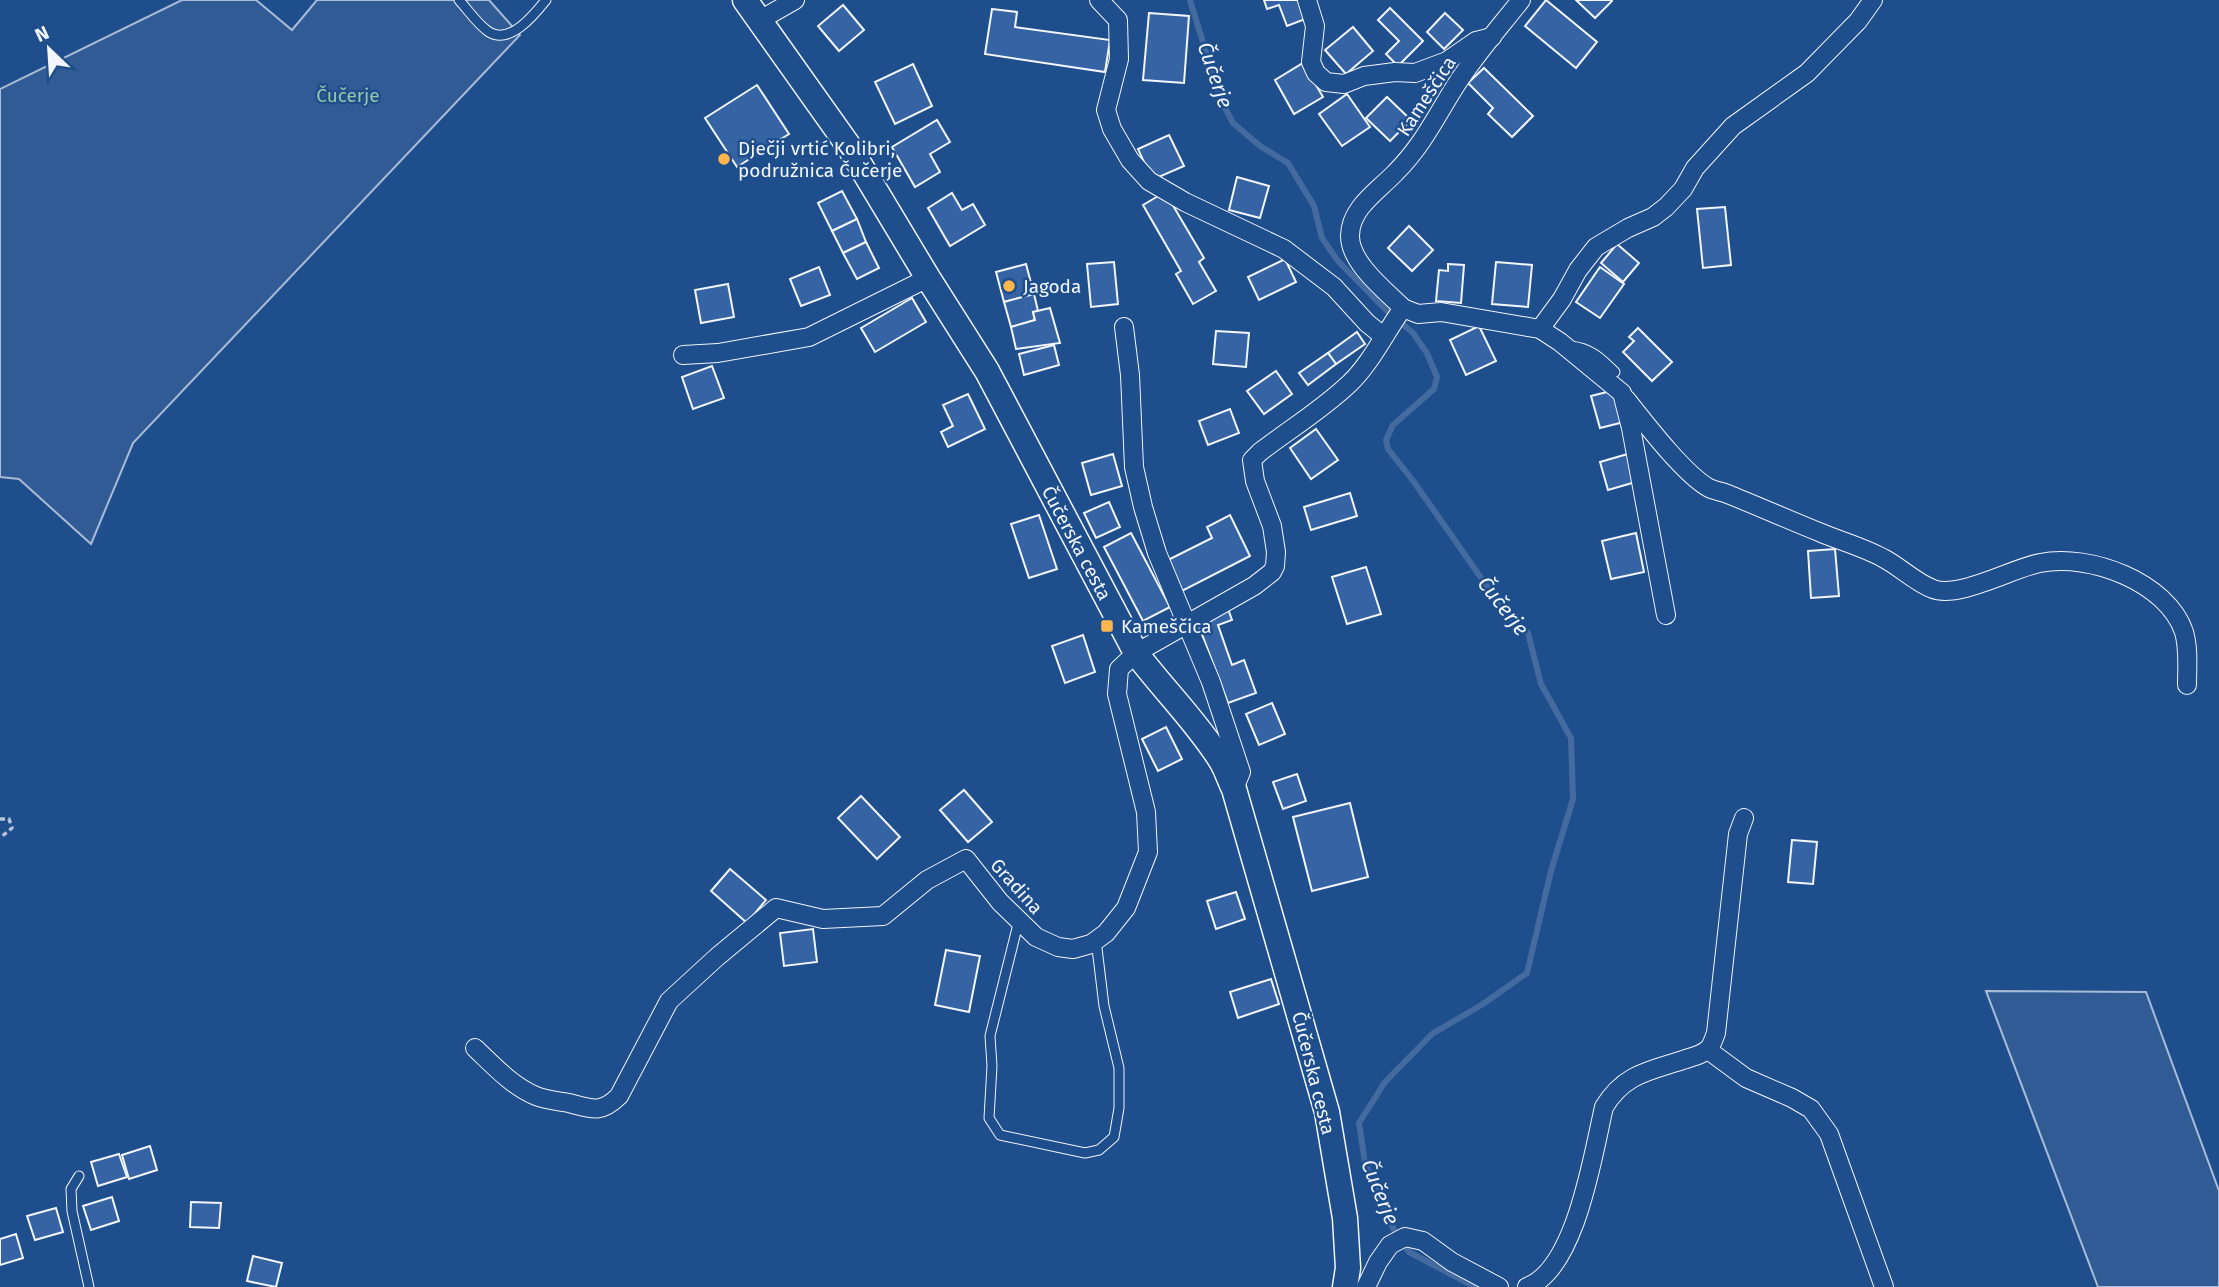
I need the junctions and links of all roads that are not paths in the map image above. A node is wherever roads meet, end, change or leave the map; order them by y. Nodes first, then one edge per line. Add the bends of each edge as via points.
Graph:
1 (459, 0) edge
2 (546, 0) edge
3 (745, 0) edge
4 (795, 0) edge
5 (1099, 0) edge
6 (1307, 0) edge
7 (1521, 0) edge
8 (1873, 0) edge
9 (760, 20) junction
10 (1492, 37) junction
11 (928, 278) junction
12 (1394, 320) junction
13 (1124, 327) dead end
14 (1540, 329) junction
15 (1565, 345) junction
16 (682, 355) dead end
17 (1615, 372) dead end
18 (1622, 393) junction
19 (1666, 615) dead end
20 (1186, 625) junction
21 (1136, 653) junction
22 (2187, 685) dead end
23 (1234, 789) junction
24 (1744, 818) dead end
25 (1019, 920) junction
26 (1096, 940) junction
27 (475, 1048) dead end
28 (1708, 1049) junction
29 (79, 1176) dead end
30 (89, 1287) edge
31 (1345, 1287) edge
32 (1366, 1287) edge
33 (1499, 1287) edge
34 (1527, 1287) edge
35 (1884, 1287) edge

1 - 2 lane via 485,29 500,36 512,33
3 - 9 street, Čučerska cesta
4 - 9 street
5 - 12 street via 1118,20 1119,59 1106,110 1130,160 1149,181 1284,249 1334,287 1367,323
6 - 10 street, Kameščica via 1315,26 1311,61 1326,82 1345,84 1364,76 1415,73
7 - 10 street, Kameščica
8 - 14 street via 1807,73 1733,125 1666,207 1597,247
9 - 11 street, Čučerska cesta via 848,145
10 - 12 street, Kameščica via 1457,83 1422,143 1369,197 1351,227 1350,239 1360,265
11 - 16 street via 809,337
11 - 21 street, Čučerska cesta via 987,371
12 - 14 street via 1441,312
12 - 20 street via 1352,382 1252,460 1272,526 1276,552 1272,572
13 - 20 street via 1134,467 1157,553
14 - 15 street
15 - 17 lane via 1596,354
15 - 18 street
18 - 19 street
18 - 22 street via 1651,430 1709,488 1883,558 1933,590 1974,585 2057,561 2098,565 2144,584 2177,617 2184,633
20 - 21 street
20 - 23 street via 1241,772
21 - 23 street, Čučerska cesta via 1221,760
21 - 26 street via 1119,668 1117,694 1146,812 1148,852 1126,908
23 - 31 street, Čučerska cesta via 1327,1112 1345,1218
24 - 28 street via 1738,834 1716,1033
25 - 26 street, Gradina via 1036,937 1058,947 1073,949
25 - 26 lane via 990,1036 989,1118 1000,1135 1085,1153 1100,1150 1114,1137 1119,1108 1119,1068 1104,1006
25 - 27 street, Gradina via 965,859 927,880 883,916 823,919 776,908 669,1001 620,1096 609,1106 594,1109 537,1096 519,1087
28 - 34 street via 1640,1074 1613,1091 1604,1107 1573,1228 1558,1261
28 - 35 street via 1746,1078 1811,1109 1829,1134
29 - 30 lane via 71,1189 72,1211
32 - 33 street via 1390,1245 1405,1237 1423,1241

